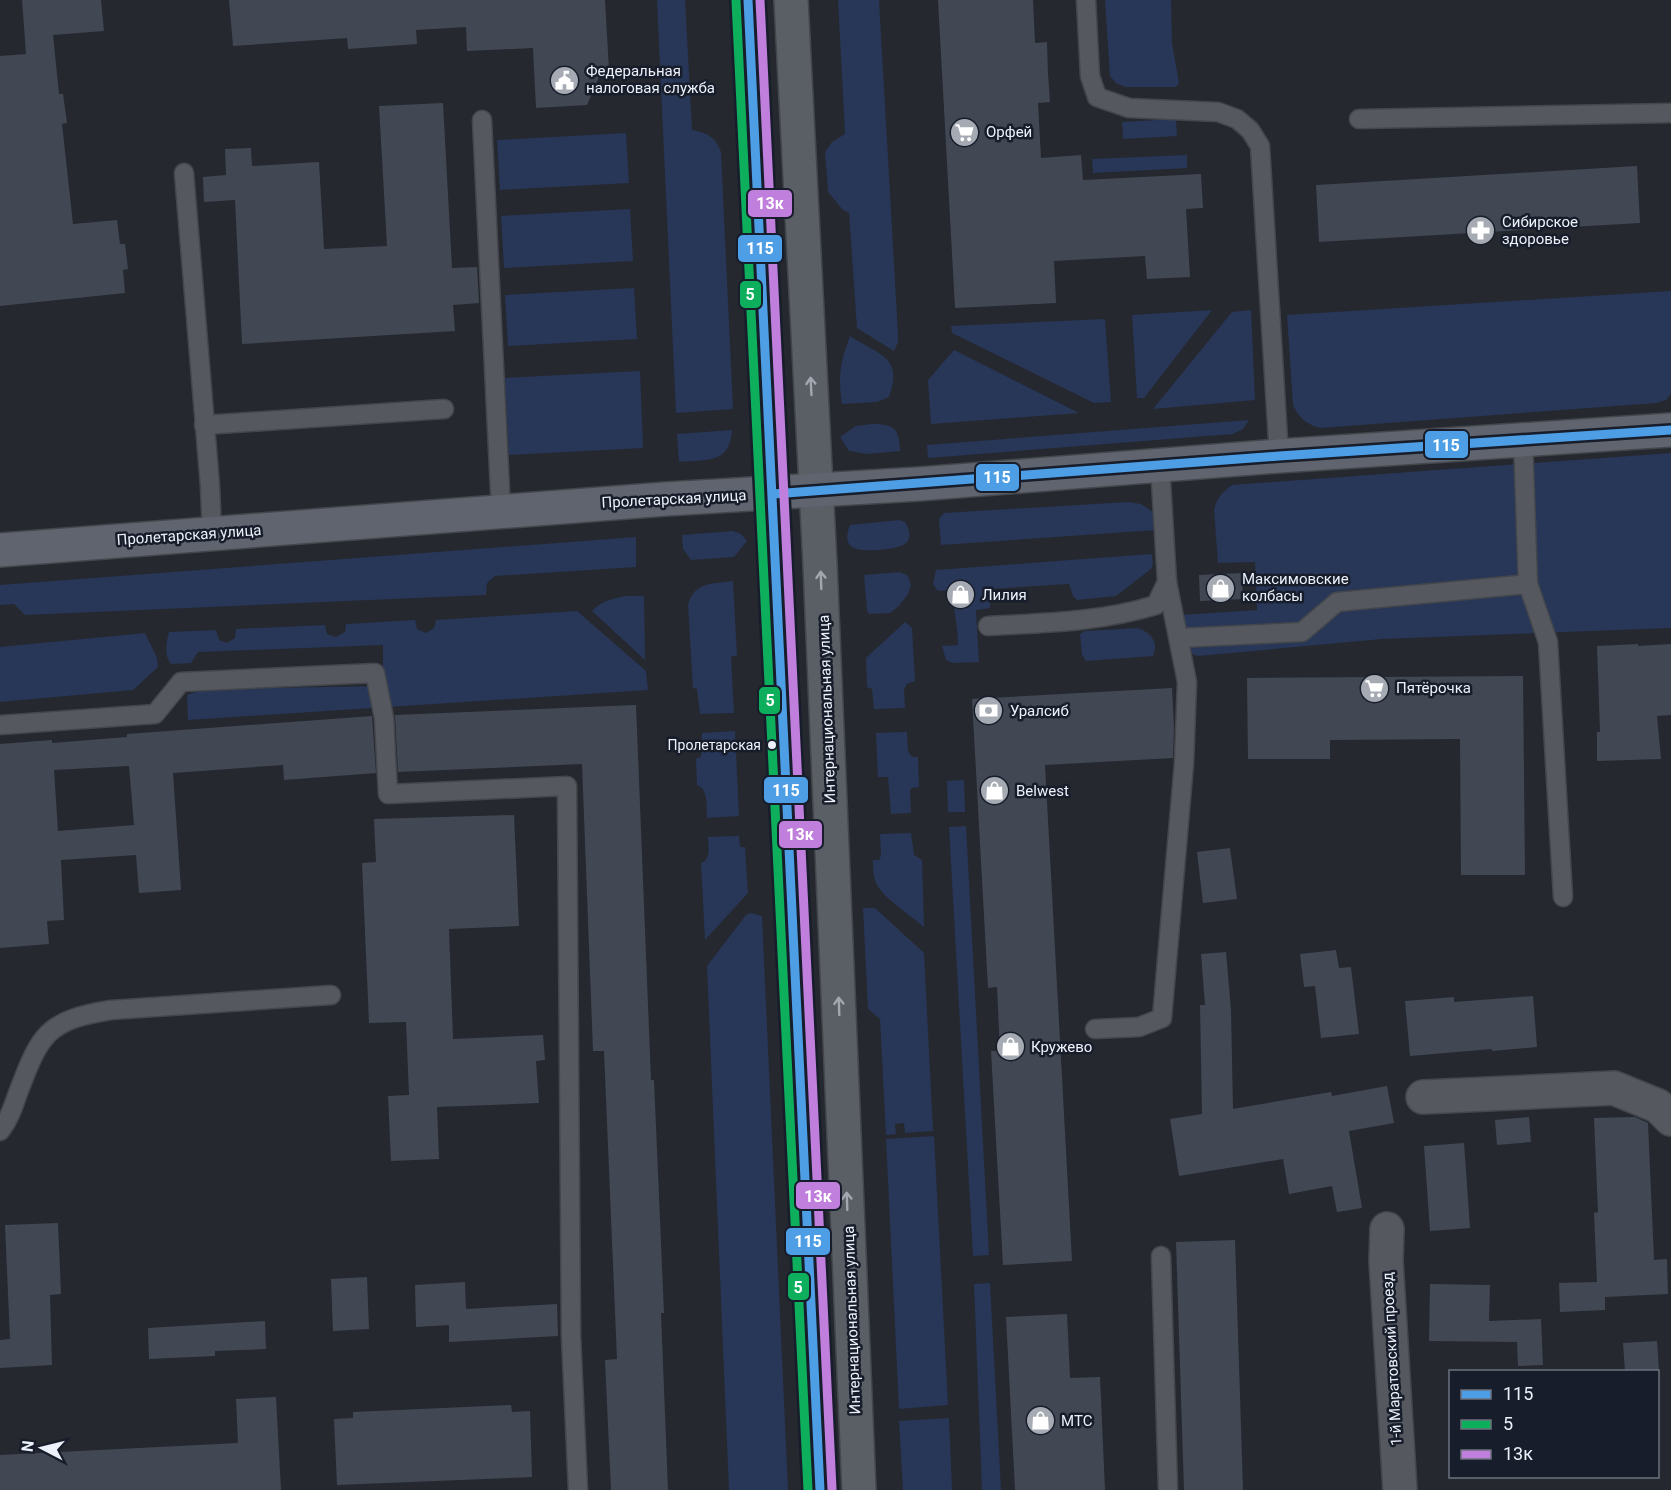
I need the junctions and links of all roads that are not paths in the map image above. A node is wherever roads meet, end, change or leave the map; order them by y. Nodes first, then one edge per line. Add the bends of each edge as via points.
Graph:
1 (748, 0) edge
2 (791, 0) edge
3 (1086, 0) edge
4 (1671, 112) edge
5 (1359, 118) dead end
6 (482, 120) dead end
7 (184, 173) dead end
8 (444, 410) dead end
9 (204, 425) junction
10 (1671, 430) edge
11 (1523, 440) junction
12 (1279, 456) junction
13 (1160, 465) junction
14 (816, 491) junction
15 (773, 494) junction
16 (501, 511) junction
17 (212, 534) junction
18 (0, 550) edge
19 (1167, 582) junction
20 (1528, 584) junction
21 (988, 626) dead end
22 (1179, 638) junction
23 (0, 725) edge
24 (1563, 897) dead end
25 (331, 995) dead end
26 (1095, 1029) dead end
27 (1423, 1097) dead end
28 (1671, 1119) edge
29 (0, 1131) edge
30 (1387, 1229) dead end
31 (1161, 1256) dead end
32 (578, 1490) edge
33 (820, 1490) edge
34 (859, 1490) edge
35 (1168, 1490) edge
36 (1400, 1490) edge

1 - 15 main road
14 -> 2 main road, Интернациональная улица
3 - 12 lane via 1090,76 1097,97 1129,108 1218,112 1237,119 1260,146
4 - 5 lane
6 - 16 lane
7 - 9 lane
8 - 9 lane
9 - 17 lane
10 - 11 main road, Пролетарская улица
11 - 12 main road, Пролетарская улица
11 - 20 lane
12 - 13 main road, Пролетарская улица
13 - 14 main road, Пролетарская улица
13 - 19 lane
14 - 15 main road, Пролетарская улица
34 -> 14 main road, Интернациональная улица
15 - 16 main road, Пролетарская улица
15 - 33 main road
16 - 17 main road, Пролетарская улица
17 - 18 main road, Пролетарская улица
19 - 21 lane via 1156,605 1128,614
19 - 22 lane
20 - 22 lane via 1337,602 1302,633
20 - 24 lane via 1548,642
22 - 26 lane via 1187,682 1185,740 1162,1018 1139,1027
23 - 32 lane via 155,714 181,682 375,673 384,718 388,795 567,786 571,1336
25 - 29 lane via 111,1010 54,1026 33,1053 9,1119
27 - 28 street via 1614,1088 1658,1106
30 - 36 street, 1-й Маратовский проезд
31 - 35 lane

